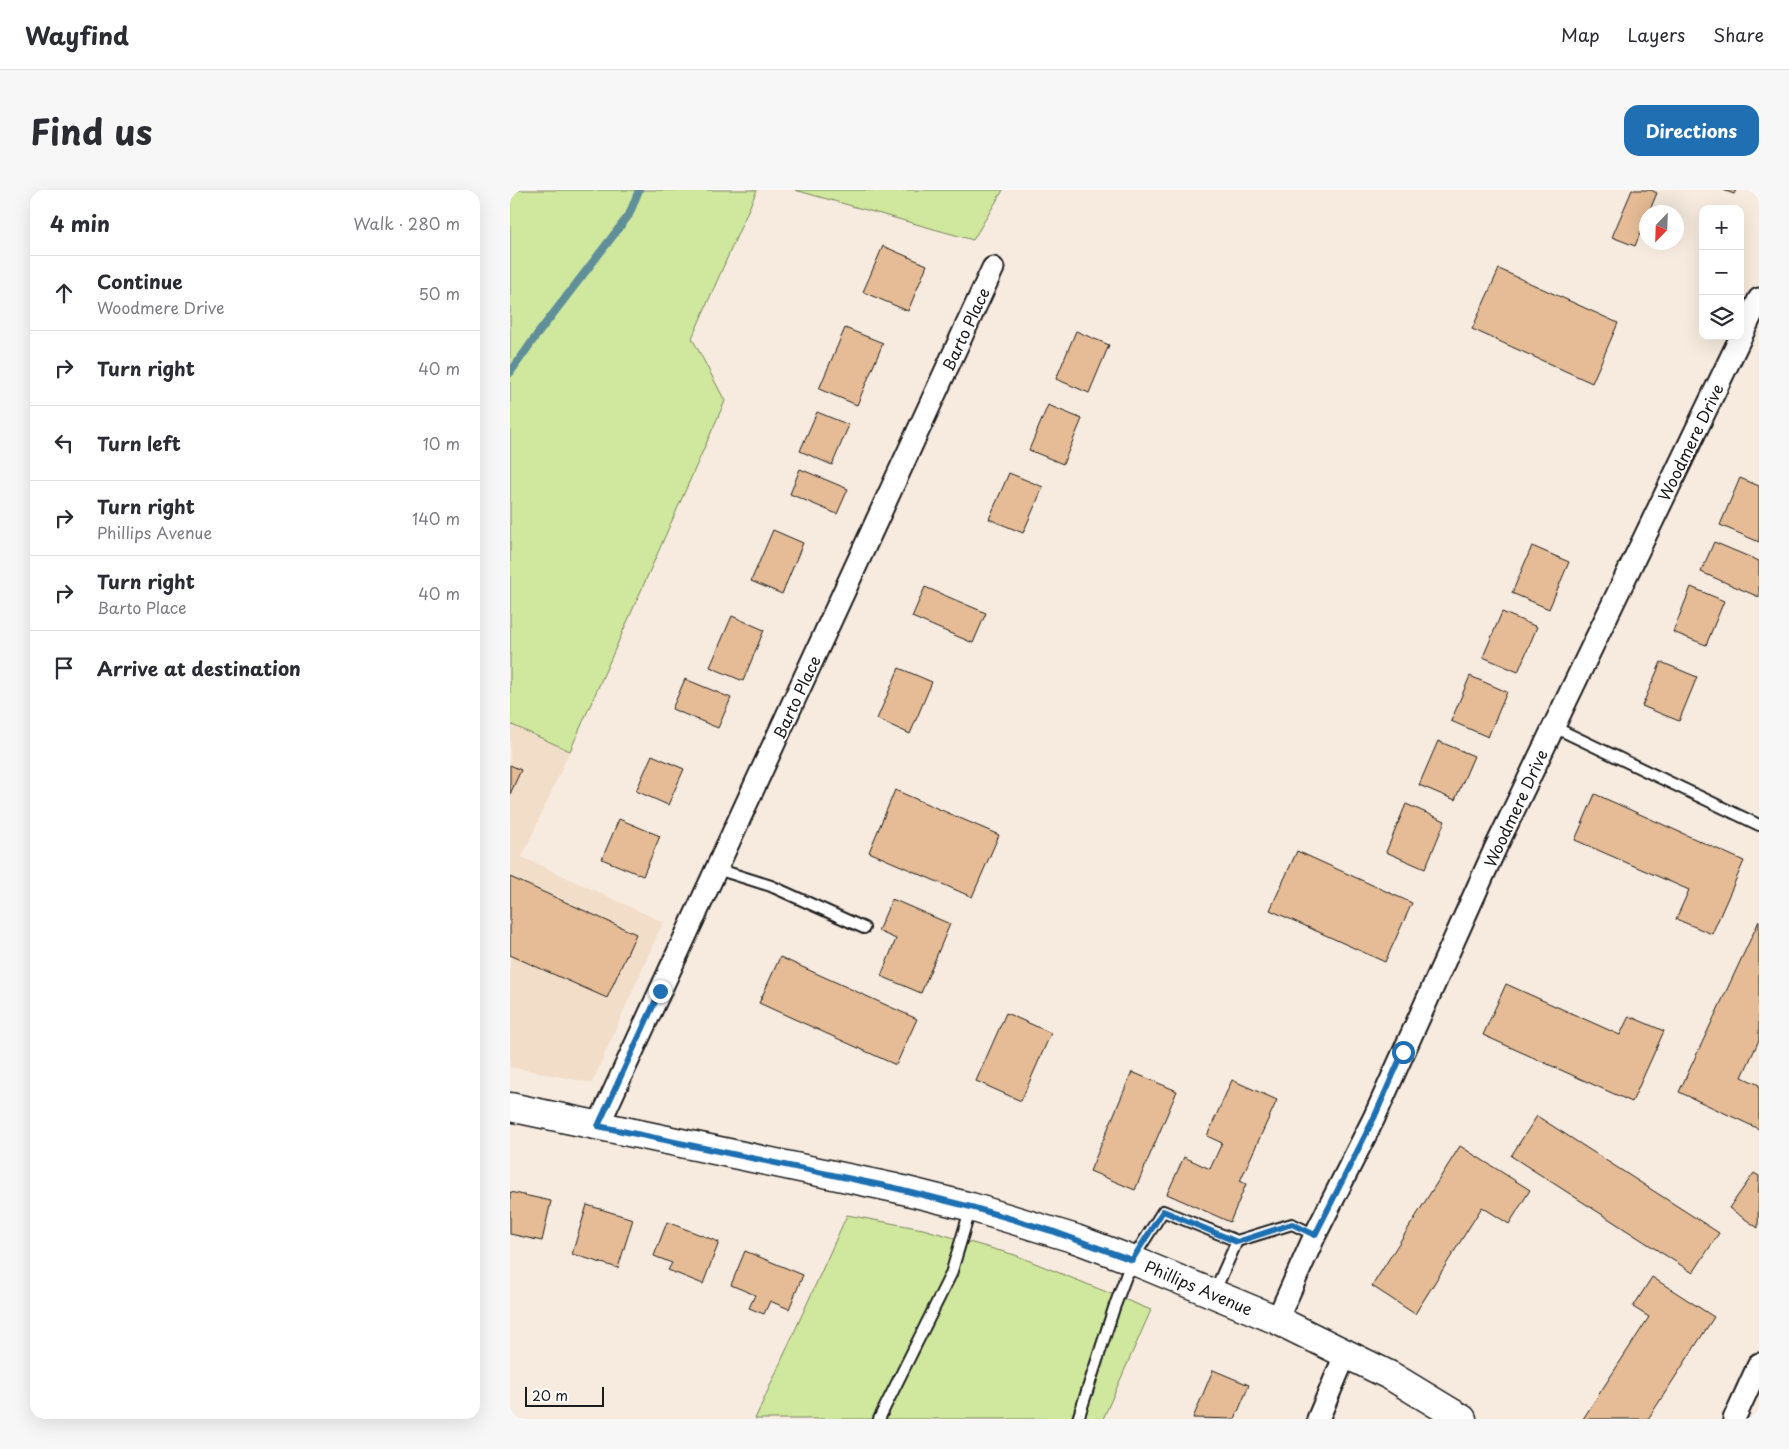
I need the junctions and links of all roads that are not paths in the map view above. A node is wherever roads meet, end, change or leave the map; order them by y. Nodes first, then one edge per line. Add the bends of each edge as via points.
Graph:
1 (993, 268) dead end
2 (1759, 298) edge
3 (1554, 727) junction
4 (1759, 825) edge
5 (717, 869) junction
6 (864, 928) dead end
7 (510, 1107) edge
8 (598, 1126) junction
9 (971, 1207) junction
10 (1315, 1235) junction
11 (1237, 1242) junction
12 (1132, 1260) junction
13 (1213, 1293) junction
14 (1277, 1320) junction
15 (1346, 1353) junction
16 (1759, 1364) edge
17 (879, 1419) edge
18 (1078, 1419) edge
19 (1318, 1419) edge
20 (1462, 1419) edge
21 (1734, 1419) edge

1 - 5 street, Barto Place
2 - 3 street, Woodmere Drive
3 - 4 lane
3 - 10 street, Woodmere Drive via 1495,849 1374,1118
5 - 6 lane via 771,886
5 - 8 street, Barto Place
7 - 8 street, Phillips Avenue
8 - 9 street, Phillips Avenue
9 - 12 street, Phillips Avenue via 1060,1233
9 - 17 lane via 951,1274
10 - 11 lane via 1292,1224
10 - 14 street, Woodmere Drive
11 - 12 lane via 1163,1211
11 - 13 lane
12 - 13 street, Phillips Avenue
12 - 18 lane
13 - 14 street, Phillips Avenue
14 - 15 street, Phillips Avenue
15 - 19 street
15 - 20 street, Phillips Avenue
16 - 21 street

